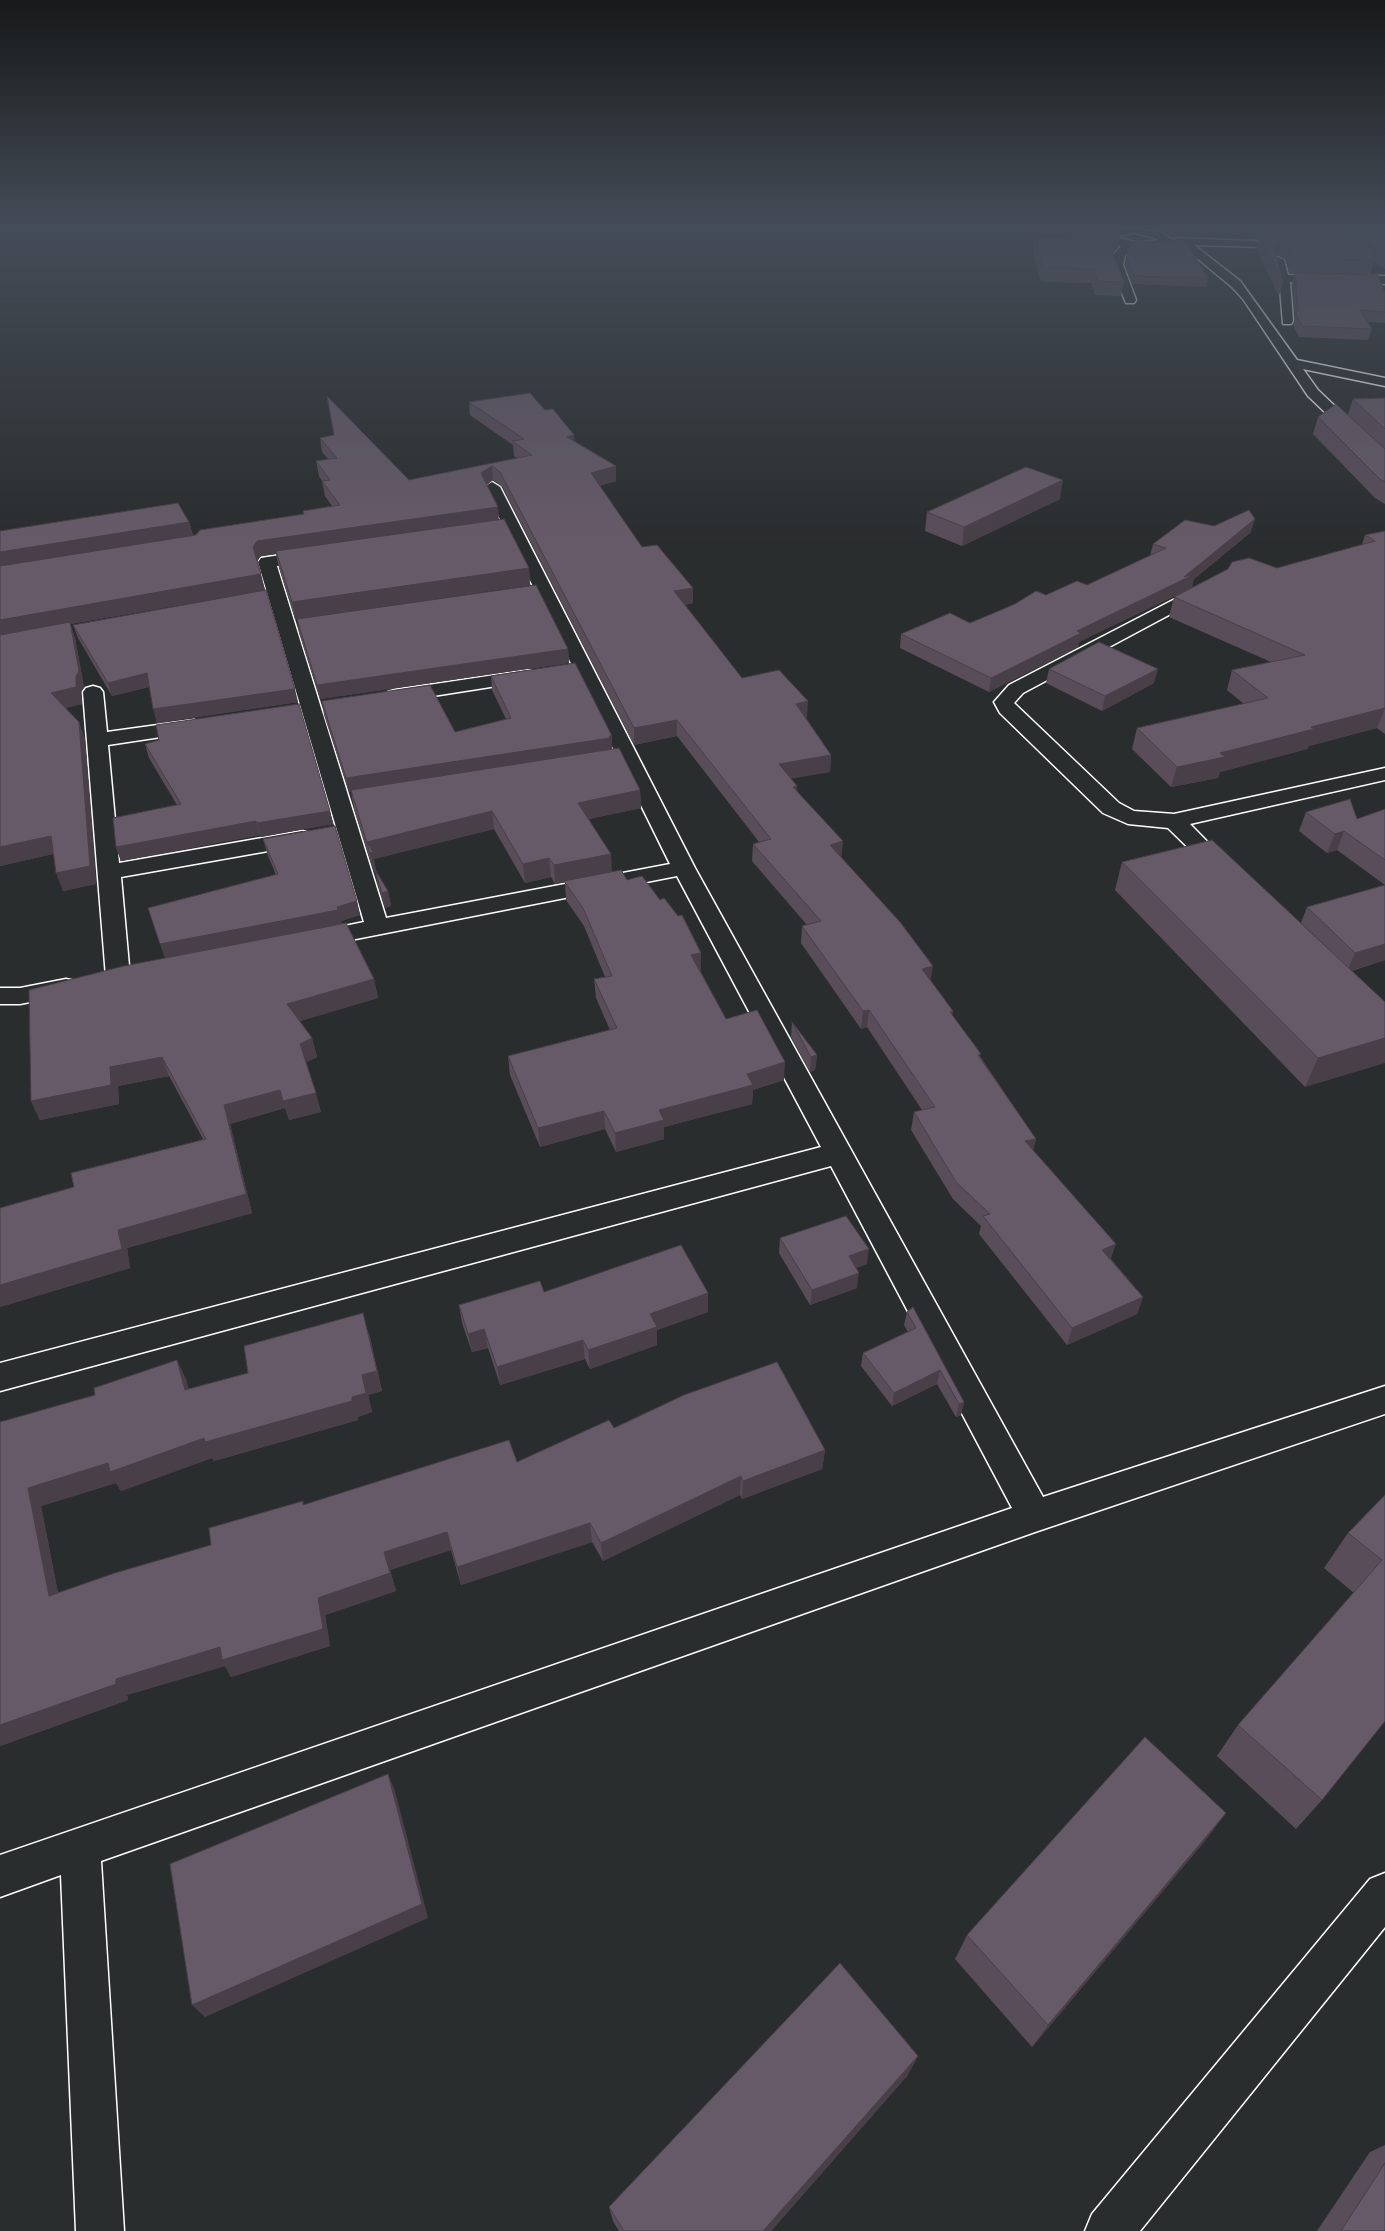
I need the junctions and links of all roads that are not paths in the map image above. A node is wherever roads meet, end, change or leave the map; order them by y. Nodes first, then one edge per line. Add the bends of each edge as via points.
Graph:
1 (1271, 332) edge
2 (1293, 363) junction
3 (1385, 382) edge
4 (1385, 462) edge
5 (492, 487) edge
6 (336, 552) edge
7 (1216, 582) edge
8 (277, 594) junction
9 (258, 597) edge
10 (307, 624) edge
11 (287, 627) junction
12 (564, 671) junction
13 (93, 692) dead end
14 (380, 699) edge
15 (331, 706) edge
16 (302, 710) junction
17 (214, 723) edge
18 (97, 740) junction
19 (1385, 774) edge
20 (1174, 821) junction
21 (332, 833) junction
22 (684, 868) junction
23 (109, 872) junction
24 (1236, 882) edge
25 (377, 927) junction
26 (290, 944) edge
27 (0, 996) edge
28 (839, 1153) junction
29 (0, 1377) edge
30 (1385, 1400) edge
31 (1035, 1516) junction
32 (80, 1849) junction
33 (0, 1876) edge
34 (1385, 1894) edge
35 (100, 2231) edge
36 (1109, 2231) edge

1 - 2 street
2 - 3 street
2 - 4 street via 1313,393
5 - 12 street via 502,528 534,591
6 - 8 street via 268,562
7 - 20 street via 1016,689 1004,702 1007,709 1111,808 1128,817
8 - 9 street
8 - 11 street
10 - 11 street
11 - 16 street
12 - 14 street
12 - 22 street
13 - 18 street
15 - 16 street
16 - 21 street via 349,801
17 - 18 street
18 - 23 street
19 - 20 street
20 - 24 street
21 - 23 street
21 - 25 street
22 - 25 street
22 - 28 street
23 - 27 street via 128,975 20,996
25 - 26 street
28 - 29 street
28 - 31 street
30 - 31 street
31 - 32 street
32 - 33 street
32 - 35 street
34 - 36 street

